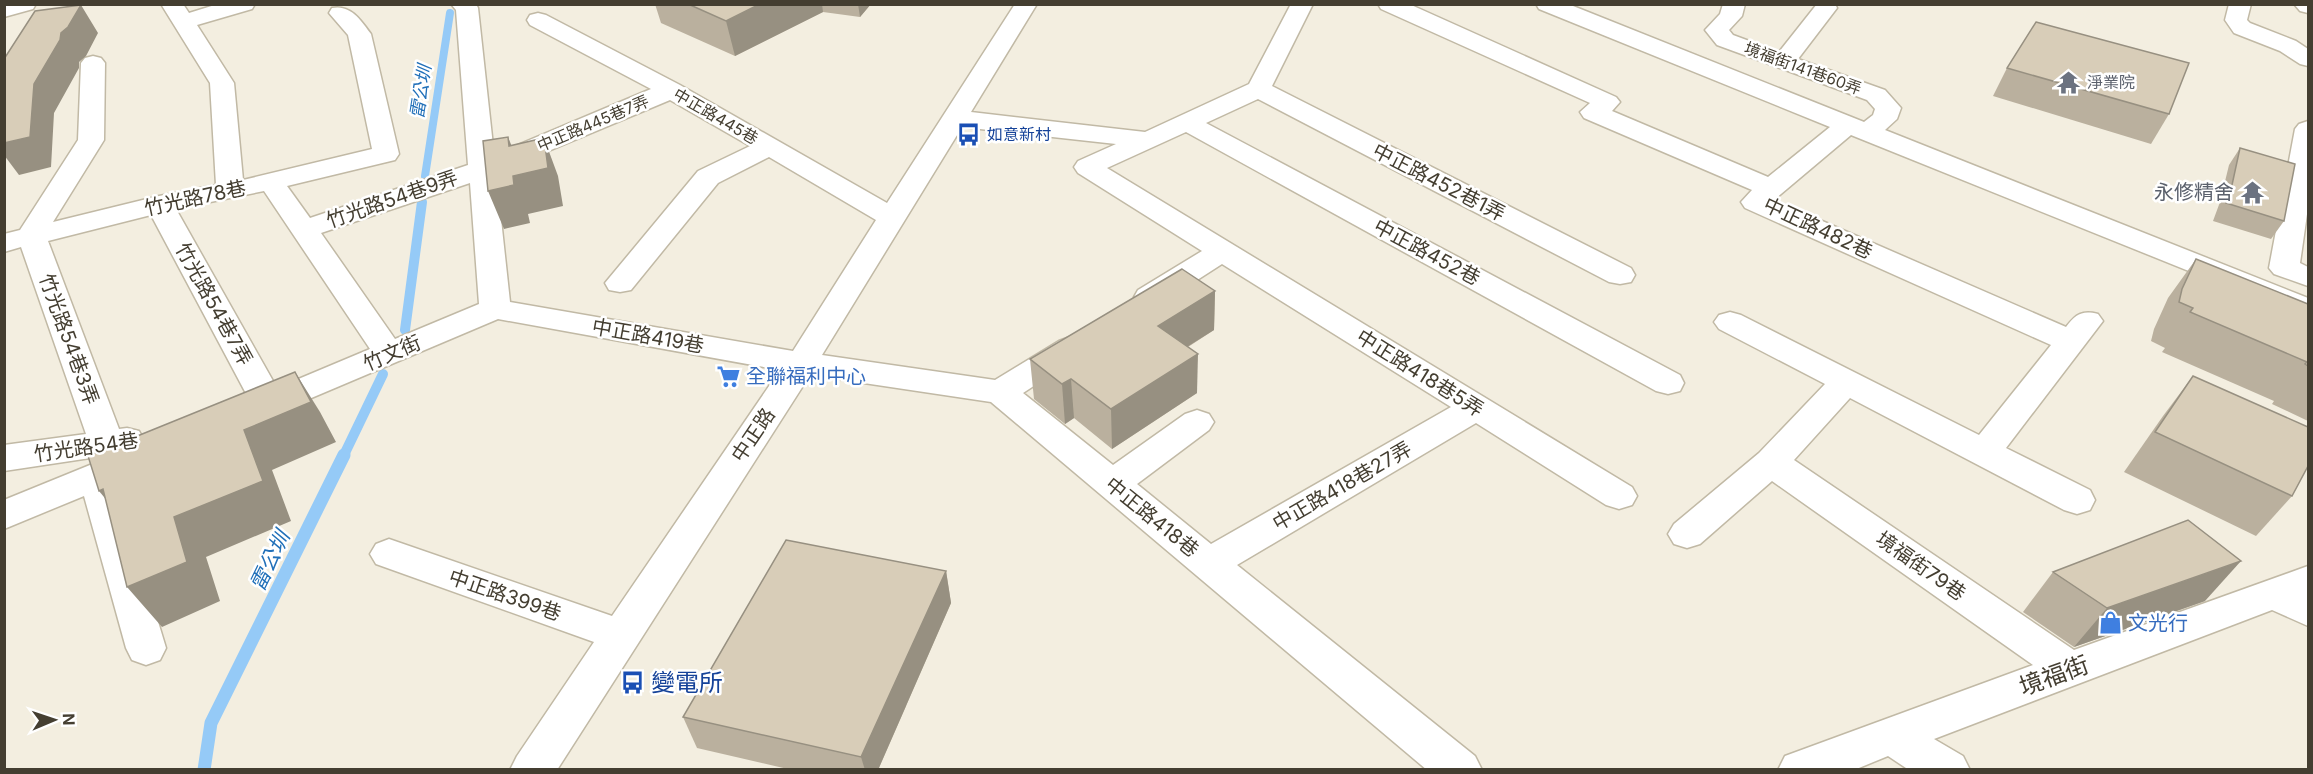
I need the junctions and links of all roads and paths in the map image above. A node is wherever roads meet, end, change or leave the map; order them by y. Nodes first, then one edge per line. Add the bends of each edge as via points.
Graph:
1 (24, 4) edge
2 (244, 4) edge
3 (1026, 4) edge
4 (1302, 4) edge
5 (1389, 4) edge
6 (1547, 4) edge
7 (1734, 4) edge
8 (2240, 4) edge
9 (474, 6) edge
10 (1826, 8) dead end
11 (4, 10) edge
12 (177, 13) edge
13 (340, 13) dead end
14 (538, 20) dead end
15 (2308, 59) edge
16 (1784, 61) junction
17 (93, 63) dead end
18 (1258, 89) junction
19 (671, 90) junction
20 (954, 118) junction
21 (1186, 122) junction
22 (1858, 128) junction
23 (2308, 129) edge
24 (1148, 140) junction
25 (770, 147) junction
26 (481, 170) junction
27 (271, 182) junction
28 (1771, 188) junction
29 (230, 191) junction
30 (159, 204) junction
31 (892, 217) junction
32 (304, 229) junction
33 (18, 239) edge
34 (1222, 251) junction
35 (2296, 273) edge
36 (1620, 275) dead end
37 (620, 283) dead end
38 (495, 309) junction
39 (2308, 309) edge
40 (1121, 315) edge
41 (1730, 322) dead end
42 (1091, 334) edge
43 (389, 354) junction
44 (801, 363) junction
45 (1668, 382) dead end
46 (1846, 382) junction
47 (1000, 392) junction
48 (269, 404) junction
49 (1476, 408) junction
50 (236, 418) edge
51 (1197, 422) dead end
52 (160, 443) edge
53 (1983, 452) junction
54 (4, 458) edge
55 (101, 460) junction
56 (1771, 462) junction
57 (1112, 484) junction
58 (1619, 496) dead end
59 (2077, 500) dead end
60 (4, 515) edge
61 (1687, 534) dead end
62 (388, 554) dead end
63 (1209, 563) junction
64 (2298, 595) edge
65 (621, 635) junction
66 (146, 648) dead end
67 (2071, 669) junction
68 (1892, 736) junction
69 (532, 770) edge
70 (1460, 770) edge
71 (1800, 770) edge
72 (1948, 770) edge

1 - 11 street
2 - 12 street
3 - 20 street, 中正路
4 - 18 street
5 - 28 street, 中正路482巷 via 1607,102 1584,119
6 - 22 street
7 - 16 street, 境福街141巷60弄 via 1718,34
8 - 15 street via 2236,20 2242,28 2288,46
9 - 26 street
10 - 16 street
12 - 29 street via 222,83
13 - 27 street, 竹光路78巷 via 359,34 386,154
14 - 19 street, 中正路445巷
16 - 22 street, 境福街141巷60弄 via 1876,95 1888,108 1884,119
17 - 33 street via 91,140
18 - 21 street
18 - 36 street, 中正路452巷1弄
19 - 25 street, 中正路445巷
19 - 26 street, 中正路445巷7弄
20 - 24 street
20 - 31 street, 中正路
21 - 24 street
21 - 45 street, 中正路452巷
22 - 28 street
22 - 39 street
23 - 35 street
24 - 34 street, 中正路418巷5弄 via 1087,168
25 - 31 street, 中正路445巷
25 - 37 street via 708,177
26 - 32 street, 竹光路54巷9弄
26 - 38 street
27 - 29 street, 竹光路78巷
27 - 32 street, 竹光路54巷9弄
28 - 53 street, 中正路482巷 via 1755,202 2079,332
29 - 30 street, 竹光路78巷
30 - 33 street, 竹光路78巷
30 - 48 street, 竹光路54巷7弄
31 - 44 street, 中正路
32 - 43 street, 竹光路54巷9弄
33 - 55 street, 竹光路54巷3弄
34 - 40 street
34 - 49 street, 中正路418巷5弄
38 - 43 street, 竹文街
38 - 44 street, 中正路419巷
41 - 46 street
42 - 47 street
43 - 48 street, 竹文街
44 - 47 street
44 - 65 street, 中正路
46 - 53 street
46 - 56 street
47 - 57 street, 中正路418巷
48 - 50 street, 竹文街
49 - 58 street, 中正路418巷5弄
49 - 63 street, 中正路418巷27弄
51 - 57 street
52 - 55 street, 竹光路54巷
53 - 59 street
54 - 55 street, 竹光路54巷
55 - 60 street
55 - 66 street, 竹光路54巷3弄
56 - 61 street
56 - 67 street, 境福街79巷
57 - 63 street, 中正路418巷
62 - 65 street, 中正路399巷
63 - 70 street, 中正路418巷
64 - 67 street, 境福街
65 - 69 street, 中正路
67 - 68 street, 境福街
68 - 71 street, 境福街
68 - 72 street

